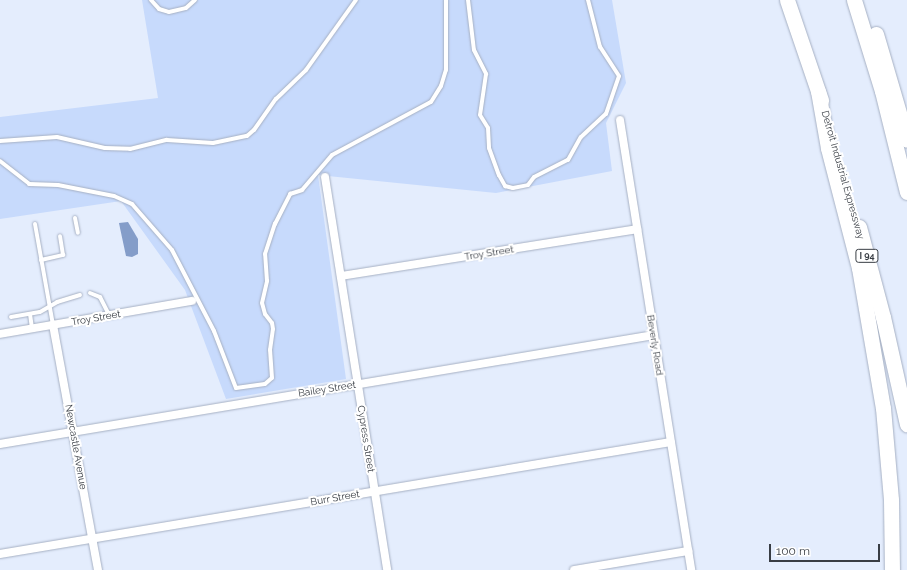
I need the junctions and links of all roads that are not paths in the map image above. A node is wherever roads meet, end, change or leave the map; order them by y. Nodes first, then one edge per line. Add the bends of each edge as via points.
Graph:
1 (151, 0) edge
2 (195, 0) edge
3 (356, 0) edge
4 (446, 0) edge
5 (468, 0) edge
6 (588, 0) edge
7 (787, 0) edge
8 (854, 0) edge
9 (865, 0) edge
10 (818, 91) junction
11 (620, 120) dead end
12 (907, 140) edge
13 (0, 141) edge
14 (0, 161) edge
15 (325, 177) dead end
16 (907, 192) edge
17 (75, 218) dead end
18 (35, 224) dead end
19 (637, 229) junction
20 (78, 233) dead end
21 (60, 236) dead end
22 (41, 260) junction
23 (341, 276) junction
24 (90, 293) dead end
25 (80, 295) dead end
26 (192, 301) dead end
27 (50, 308) junction
28 (30, 314) junction
29 (109, 315) junction
30 (11, 318) dead end
31 (53, 325) junction
32 (32, 329) junction
33 (0, 334) edge
34 (654, 335) junction
35 (358, 384) junction
36 (907, 424) edge
37 (73, 431) junction
38 (670, 442) junction
39 (0, 444) edge
40 (374, 491) junction
41 (92, 539) junction
42 (688, 551) junction
43 (0, 554) edge
44 (98, 570) edge
45 (387, 570) edge
46 (574, 570) edge
47 (691, 570) edge
48 (892, 570) edge

1 - 2 lane via 159,9 169,12 186,8
3 - 13 lane via 306,70 276,98 247,136 222,143 167,140 130,149 105,148 53,137
4 - 14 lane via 446,70 441,86 431,102 332,155 302,190 290,194 275,224 265,254 267,281 262,303 273,330 270,350 272,378 265,384 236,388 214,331 172,250 132,204 114,196 58,185 29,184
5 - 6 lane via 474,50 486,74 480,115 488,128 489,148 499,175 505,186 513,188 528,185 534,177 568,160 581,137 606,114 619,76 600,47
7 - 10 highway, Detroit Industrial Expressway / I 94
8 - 16 highway via 882,91
9 - 12 highway
10 - 36 highway, Detroit Industrial Expressway / I 94 via 884,317
10 - 48 highway via 828,148 859,268 883,408 891,500
11 - 19 street, Beverly Road
15 - 23 street, Cypress Street
17 - 20 lane
18 - 22 lane
19 - 23 street, Troy Street
19 - 34 street, Beverly Road
21 - 22 lane via 63,255
22 - 27 lane
23 - 35 street, Cypress Street
24 - 29 lane via 100,297
25 - 27 lane via 56,302
26 - 29 street, Troy Street
27 - 28 lane
27 - 31 lane
28 - 30 lane
28 - 32 lane
29 - 31 street, Troy Street
31 - 32 street, Troy Street
31 - 37 street, Newcastle Avenue
32 - 33 street, Troy Street
34 - 35 street, Bailey Street
34 - 38 street, Beverly Road
35 - 37 street, Bailey Street
35 - 40 street, Cypress Street
37 - 39 street, Bailey Street
37 - 41 street, Newcastle Avenue
38 - 40 street, Burr Street
38 - 42 street, Beverly Road
40 - 41 street, Burr Street
40 - 45 street, Cypress Street
41 - 43 street, Burr Street
41 - 44 street, Newcastle Avenue
42 - 46 street
42 - 47 street, Beverly Road

